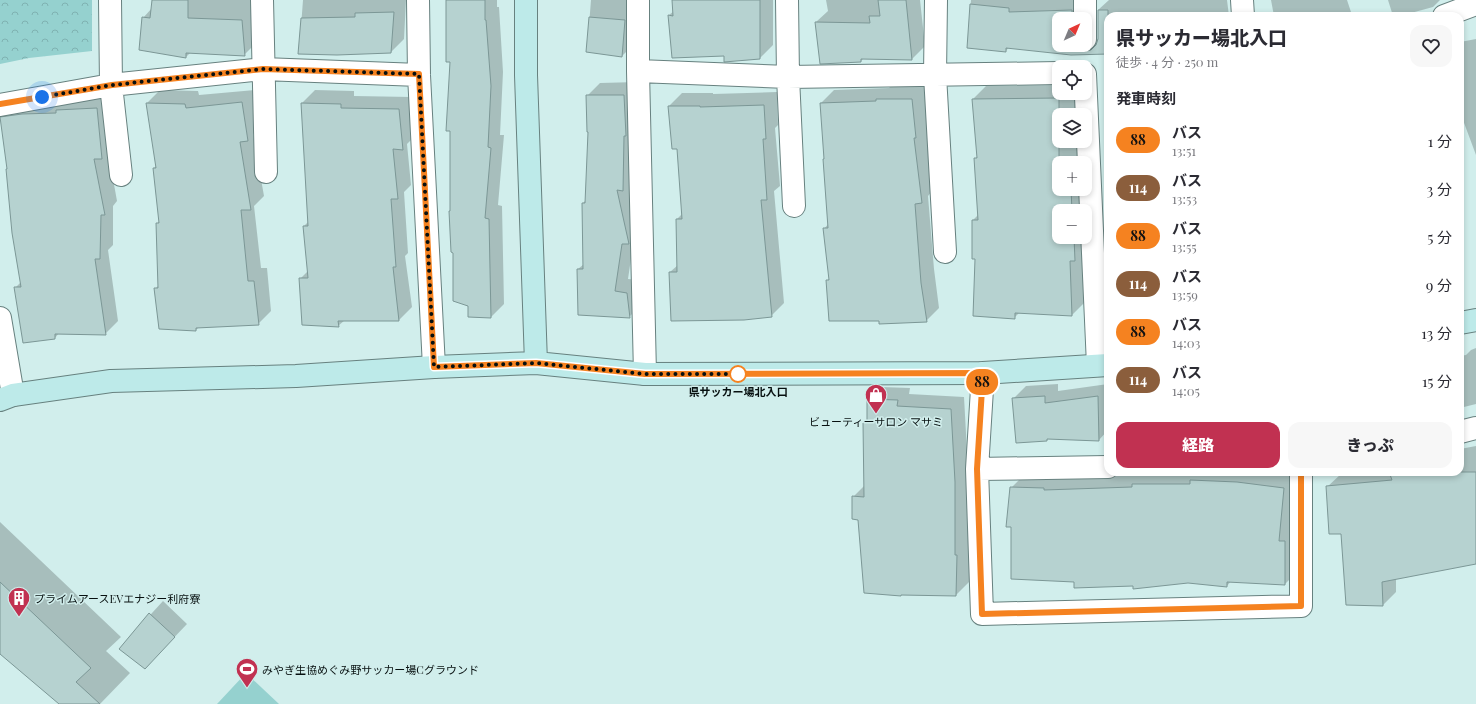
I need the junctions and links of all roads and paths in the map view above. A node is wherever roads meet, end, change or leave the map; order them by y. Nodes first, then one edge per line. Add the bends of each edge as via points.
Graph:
1 (110, 0) edge
2 (262, 0) edge
3 (418, 0) edge
4 (526, 0) edge
5 (638, 0) edge
6 (788, 0) edge
7 (936, 0) edge
8 (1085, 0) edge
9 (1242, 0) edge
10 (1476, 4) edge
11 (1450, 9) edge
12 (1085, 12) edge
13 (1243, 12) edge
14 (263, 69) junction
15 (638, 70) junction
16 (1052, 72) edge
17 (419, 74) junction
18 (935, 75) junction
19 (788, 77) junction
20 (112, 85) junction
21 (1087, 100) edge
22 (0, 104) edge
23 (266, 172) dead end
24 (121, 175) dead end
25 (794, 206) dead end
26 (946, 252) dead end
27 (0, 318) edge
28 (1476, 320) edge
29 (1464, 322) edge
30 (536, 363) junction
31 (1103, 365) edge
32 (434, 367) junction
33 (983, 373) junction
34 (645, 374) junction
35 (7, 398) edge
36 (1476, 428) edge
37 (1464, 431) edge
38 (1104, 467) edge
39 (977, 469) junction
40 (1301, 476) edge

1 - 20 street
2 - 14 street
3 - 17 street
4 - 30 street via 526,75
5 - 15 street
6 - 19 street
7 - 18 street
8 - 12 street
9 - 13 street
10 - 11 street
14 - 17 street
14 - 20 street
14 - 23 street
15 - 19 street
15 - 34 street
16 - 18 street
17 - 32 street
18 - 19 street
18 - 26 street
19 - 25 street
20 - 22 street
20 - 24 street
21 - 31 street
27 - 35 street
28 - 29 street
30 - 32 street
30 - 34 street
31 - 33 street
32 - 35 street via 296,376 111,381
33 - 34 street
33 - 39 street
36 - 37 street
38 - 39 street
39 - 40 street via 982,614 1301,606

